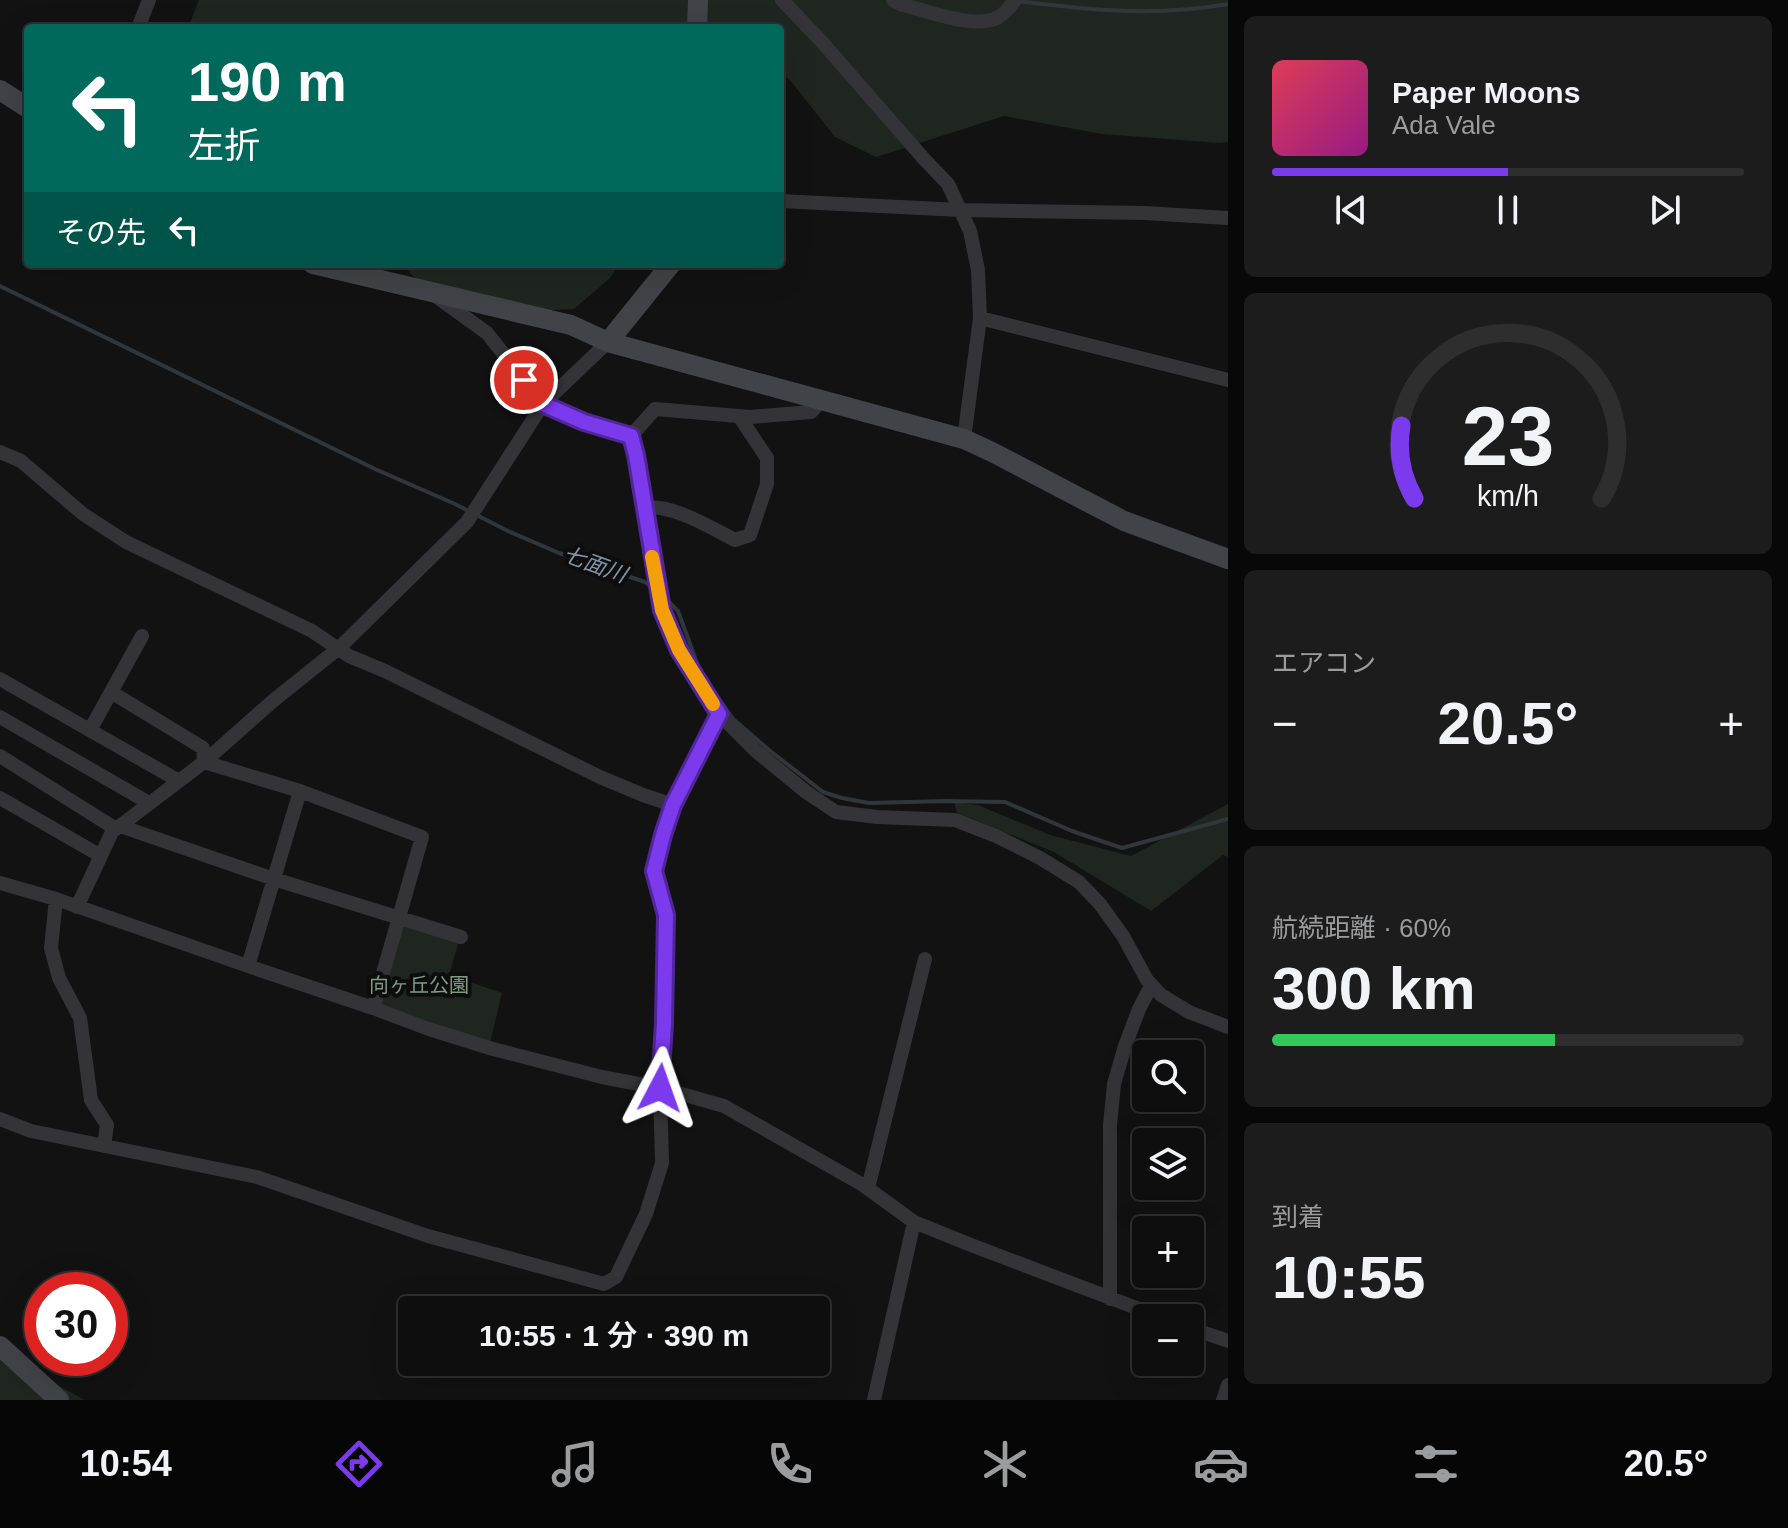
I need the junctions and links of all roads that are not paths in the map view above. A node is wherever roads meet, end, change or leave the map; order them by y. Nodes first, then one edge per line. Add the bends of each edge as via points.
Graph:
1 (149, 0) edge
2 (698, 0) edge
3 (782, 0) edge
4 (893, 0) edge
5 (1015, 0) edge
6 (140, 24) edge
7 (697, 24) edge
8 (0, 90) edge
9 (24, 105) edge
10 (784, 201) edge
11 (960, 210) junction
12 (1228, 218) edge
13 (330, 268) edge
14 (668, 268) edge
15 (426, 290) junction
16 (980, 318) junction
17 (608, 342) junction
18 (1228, 380) edge
19 (821, 401) junction
20 (543, 404) junction
21 (739, 416) junction
22 (631, 436) junction
23 (964, 439) junction
24 (0, 452) edge
25 (644, 508) junction
26 (1228, 559) edge
27 (142, 636) dead end
28 (339, 648) junction
29 (0, 679) edge
30 (111, 692) junction
31 (719, 714) junction
32 (0, 717) edge
33 (90, 730) junction
34 (0, 756) edge
35 (204, 762) junction
36 (179, 781) junction
37 (300, 791) junction
38 (0, 798) edge
39 (149, 803) junction
40 (673, 805) junction
41 (118, 827) junction
42 (101, 856) junction
43 (274, 879) junction
44 (1, 885) edge
45 (56, 899) junction
46 (77, 907) junction
47 (399, 918) junction
48 (461, 937) dead end
49 (925, 959) dead end
50 (248, 966) junction
51 (1151, 986) junction
52 (373, 1008) junction
53 (1228, 1027) edge
54 (660, 1088) junction
55 (0, 1119) edge
56 (104, 1146) junction
57 (868, 1188) junction
58 (914, 1222) junction
59 (1110, 1299) junction
60 (1132, 1307) edge
61 (1204, 1333) edge
62 (1228, 1341) edge
63 (0, 1346) edge
64 (1228, 1385) edge
65 (59, 1400) edge
66 (874, 1400) edge
67 (1223, 1400) edge

1 - 6 street
2 - 7 street
3 - 11 street via 948,184
4 - 5 street via 973,22 996,18
8 - 9 street
10 - 11 street
11 - 12 street
11 - 16 street via 975,257
13 - 15 street
14 - 17 street
15 - 17 street via 571,325
15 - 20 street via 487,333
16 - 18 street
16 - 23 street
17 - 19 street
17 - 20 street
19 - 21 street via 811,412
19 - 23 street
20 - 22 street
20 - 28 street via 467,522
21 - 22 street via 655,409
21 - 25 street via 767,458 767,484 750,535 735,540 683,515
22 - 25 street
23 - 26 street via 1124,521
24 - 28 street via 21,461 83,514 126,542
25 - 31 street via 660,605 679,650
27 - 30 street
28 - 35 street
28 - 40 street via 600,777
29 - 33 street
30 - 33 street
30 - 35 street via 203,748
31 - 40 street
31 - 51 street via 756,751 836,812 955,820 1040,858 1079,882 1123,936
32 - 39 street
33 - 36 street
34 - 41 street
35 - 36 street
35 - 37 street
36 - 39 street
37 - 43 street
37 - 47 street via 422,837
38 - 42 street
39 - 41 street
40 - 54 street via 654,871 666,915
41 - 42 street
41 - 43 street
42 - 46 street
43 - 47 street
43 - 50 street
44 - 45 street
45 - 46 street
45 - 56 street via 51,948 59,978 80,1018 91,1100 107,1125
46 - 50 street
47 - 48 street
47 - 52 street
49 - 57 street
50 - 52 street
51 - 53 street via 1189,1012
51 - 59 street via 1114,1084
52 - 54 street via 493,1049
54 - 56 street via 662,1163 646,1214 616,1277 604,1284 428,1236 257,1177
54 - 57 street via 724,1106
55 - 56 street
57 - 58 street
58 - 59 street
58 - 66 street
59 - 60 street
61 - 62 street
63 - 65 street
64 - 67 street

